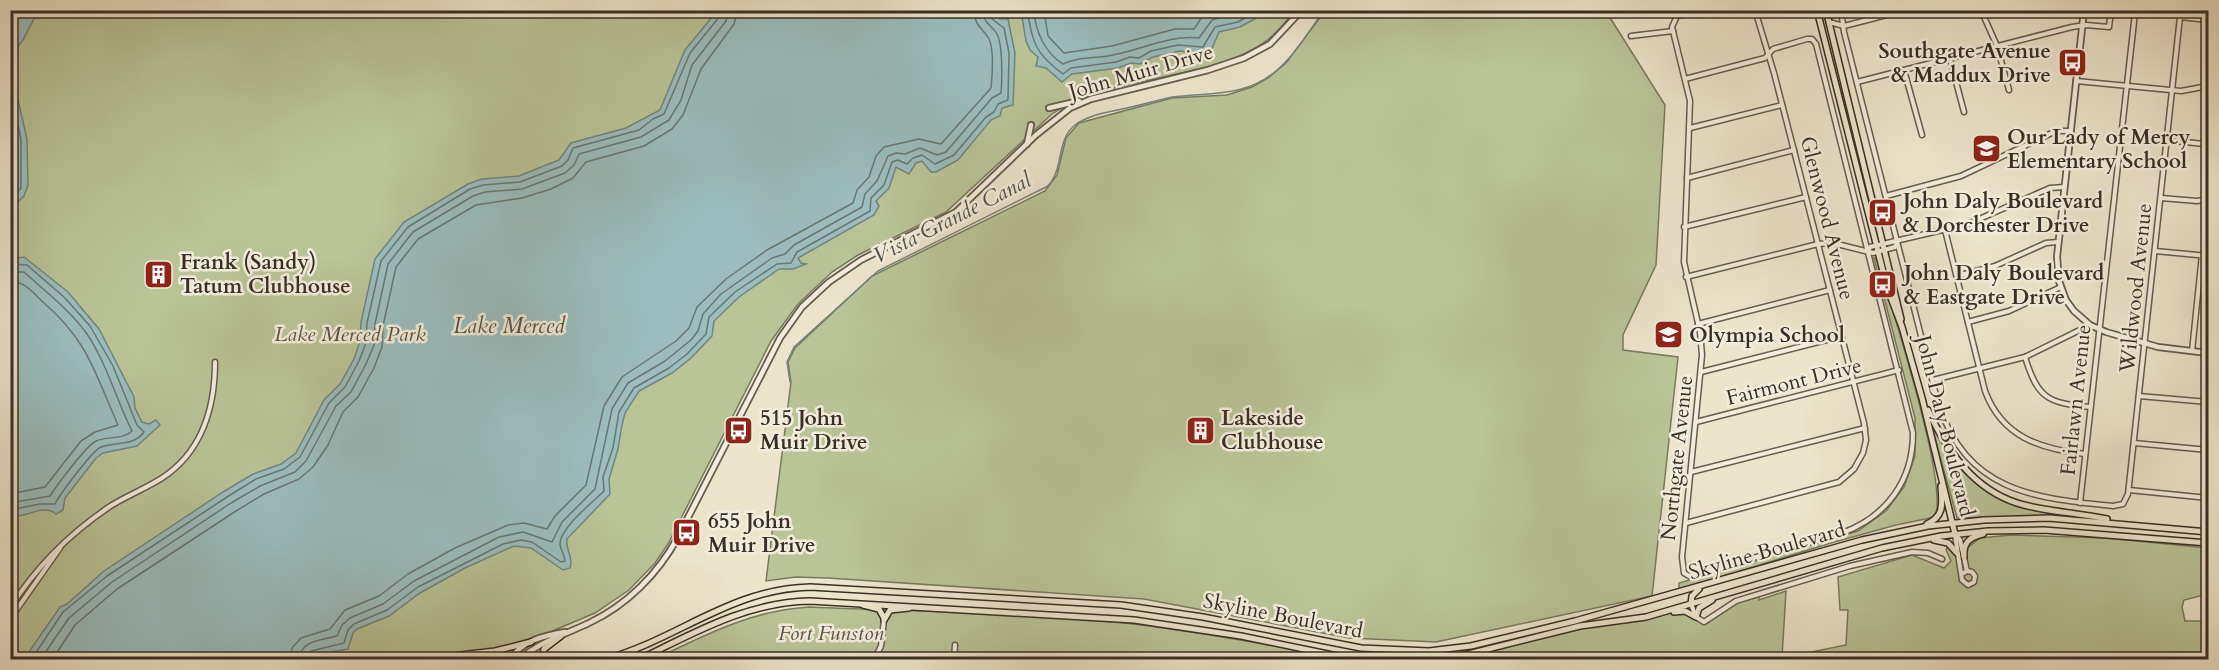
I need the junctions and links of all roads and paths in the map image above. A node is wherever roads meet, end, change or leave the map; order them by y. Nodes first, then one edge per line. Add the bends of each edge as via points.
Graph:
1 (1302, 10) edge
2 (1704, 10) edge
3 (1755, 10) edge
4 (1817, 10) edge
5 (1826, 10) edge
6 (1841, 10) edge
7 (1906, 10) edge
8 (1981, 10) edge
9 (2084, 10) edge
10 (2111, 10) edge
11 (2135, 13) dead end
12 (2208, 20) edge
13 (1829, 22) junction
14 (1844, 26) junction
15 (2082, 26) junction
16 (1672, 31) junction
17 (1631, 36) dead end
18 (1997, 46) junction
19 (1769, 54) junction
20 (1950, 59) junction
21 (1904, 70) junction
22 (1685, 79) junction
23 (2076, 81) junction
24 (1857, 82) junction
25 (2125, 86) junction
26 (2208, 86) edge
27 (2008, 90) dead end
28 (2172, 91) junction
29 (1085, 101) junction
30 (1782, 105) junction
31 (1049, 108) dead end
32 (1964, 112) dead end
33 (1031, 125) dead end
34 (1690, 128) junction
35 (2071, 130) junction
36 (1922, 135) dead end
37 (2167, 140) junction
38 (1027, 144) junction
39 (2204, 144) dead end
40 (1794, 150) junction
41 (1687, 178) junction
42 (2064, 187) junction
43 (1886, 196) junction
44 (1806, 197) junction
45 (2161, 198) junction
46 (2208, 199) edge
47 (1684, 227) junction
48 (1945, 230) junction
49 (1897, 242) junction
50 (2058, 242) junction
51 (1818, 244) junction
52 (1885, 246) junction
53 (1878, 248) junction
54 (1868, 251) junction
55 (2155, 251) junction
56 (2202, 255) junction
57 (2208, 256) edge
58 (1957, 276) junction
59 (1686, 277) junction
60 (2061, 287) junction
61 (1830, 290) junction
62 (1968, 322) junction
63 (1698, 324) junction
64 (2091, 325) junction
65 (1902, 327) junction
66 (2099, 328) junction
67 (1842, 336) junction
68 (2145, 343) junction
69 (2192, 351) junction
70 (2208, 353) edge
71 (2025, 357) junction
72 (214, 362) dead end
73 (1980, 369) junction
74 (1899, 370) junction
75 (1701, 372) junction
76 (1933, 380) junction
77 (1853, 382) junction
78 (2139, 396) junction
79 (1922, 398) junction
80 (2208, 402) edge
81 (2090, 407) junction
82 (1696, 423) junction
83 (1865, 428) junction
84 (2134, 443) junction
85 (2208, 450) edge
86 (2085, 454) junction
87 (1939, 467) junction
88 (1691, 472) junction
89 (2129, 490) junction
90 (2208, 498) edge
91 (2080, 503) junction
92 (1953, 522) junction
93 (1686, 523) junction
94 (2132, 524) junction
95 (2007, 530) junction
96 (1901, 531) junction
97 (2208, 532) edge
98 (1955, 534) junction
99 (1904, 543) junction
100 (2208, 543) edge
101 (60, 548) junction
102 (1957, 553) junction
103 (1964, 557) junction
104 (1942, 559) dead end
105 (1967, 571) junction
106 (1962, 574) junction
107 (1726, 580) junction
108 (1718, 596) junction
109 (1651, 601) junction
110 (856, 603) junction
111 (1691, 604) junction
112 (932, 607) junction
113 (10, 608) edge
114 (1657, 614) junction
115 (1696, 616) junction
116 (10, 619) edge
117 (884, 620) junction
118 (567, 632) junction
119 (561, 636) junction
120 (531, 642) junction
121 (955, 645) dead end
122 (418, 660) edge
123 (511, 660) edge
124 (519, 660) edge
125 (547, 660) edge
126 (602, 660) edge
127 (638, 660) edge
128 (873, 660) edge
129 (954, 660) edge
130 (1357, 660) edge
131 (1443, 660) edge

1 - 29 street, John Muir Drive via 1270,44 1244,58
2 - 16 street via 1677,16
3 - 19 street, Glenwood Avenue
4 - 53 main road, John Daly Boulevard
5 - 13 main road, John Daly Boulevard
6 - 14 street
7 - 14 street
8 - 18 street
9 - 15 street
10 - 15 street via 2109,27
11 - 25 street, Fairlawn Avenue
12 - 28 street, Wildwood Avenue via 2180,17
13 - 14 street
13 - 52 main road, John Daly Boulevard
14 - 24 street
15 - 18 street
15 - 23 street
16 - 17 street
16 - 22 street, Northgate Avenue
18 - 20 street
18 - 27 street
19 - 22 street
19 - 30 street, Glenwood Avenue
19 - 54 street via 1773,49 1812,39
20 - 21 street
20 - 32 street
21 - 24 street
21 - 36 street
22 - 34 street, Northgate Avenue
23 - 25 street
23 - 35 street
24 - 43 street
25 - 28 street
25 - 66 street, Fairlawn Avenue
26 - 28 street
28 - 37 street, Wildwood Avenue
29 - 31 street
29 - 38 street, John Muir Drive via 1060,114
30 - 34 street
30 - 40 street, Glenwood Avenue
33 - 38 street
34 - 41 street, Northgate Avenue
35 - 42 street
35 - 43 street via 2056,131 1961,176
37 - 39 street
37 - 45 street, Wildwood Avenue
38 - 118 street, John Muir Drive via 956,212 854,264 802,308 772,350 664,560 626,600
40 - 41 street
40 - 44 street, Glenwood Avenue
41 - 47 street, Northgate Avenue
42 - 48 street via 2050,188 1975,222
42 - 50 street
43 - 49 street
44 - 47 street
44 - 51 street, Glenwood Avenue
45 - 46 street
45 - 55 street, Wildwood Avenue
47 - 59 street, Northgate Avenue
48 - 49 street
48 - 58 street
49 - 52 street
49 - 76 street
50 - 58 street
50 - 60 street
51 - 54 street via 1833,243
51 - 59 street
51 - 61 street, Glenwood Avenue
52 - 53 street
52 - 65 main road, John Daly Boulevard
53 - 54 street
53 - 65 main road, John Daly Boulevard
54 - 74 street
55 - 56 street
55 - 68 street, Wildwood Avenue
56 - 57 street
56 - 69 street
58 - 62 street
59 - 63 street, Northgate Avenue
60 - 62 street via 2009,311
60 - 64 street via 2074,311
61 - 63 street
61 - 67 street, Glenwood Avenue
62 - 73 street
63 - 75 street, Northgate Avenue
64 - 66 street
64 - 71 street
65 - 79 main road, John Daly Boulevard
66 - 68 street
66 - 81 street, Fairlawn Avenue
67 - 75 street
67 - 77 street, Glenwood Avenue
68 - 69 street
68 - 78 street, Wildwood Avenue
69 - 70 street
71 - 73 street
71 - 81 street via 2035,386 2047,398
72 - 101 street via 210,412 186,456 161,479 108,508
73 - 76 street
73 - 86 street via 1991,404 2014,432 2044,448
74 - 77 street, Fairmont Drive
74 - 93 street, Northgate Avenue via 1913,443 1903,483 1886,506 1865,522 1842,533 1693,576 1687,576 1682,562
75 - 82 street, Northgate Avenue
76 - 91 street via 1952,434 1979,467 2022,493
77 - 82 street, Fairmont Drive
77 - 83 street, Glenwood Avenue
78 - 80 street
78 - 84 street, Wildwood Avenue
79 - 87 main road, John Daly Boulevard
79 - 94 main road via 1953,456 1993,491 2023,505
81 - 86 street, Fairlawn Avenue
82 - 88 street, Northgate Avenue
83 - 88 street
83 - 93 street, Glenwood Avenue via 1861,459 1839,482
84 - 85 street
84 - 89 street, Wildwood Avenue
86 - 91 street, Fairlawn Avenue
87 - 92 main road, John Daly Boulevard
87 - 96 main road via 1940,514 1932,522
88 - 93 street, Northgate Avenue
89 - 90 street
89 - 91 street via 2120,506
92 - 94 main road, Skyline Boulevard via 2040,518
92 - 96 main road, Skyline Boulevard
92 - 98 main road, John Daly Boulevard
94 - 97 main road, Skyline Boulevard
95 - 98 main road, Skyline Boulevard
95 - 100 main road, Skyline Boulevard via 2071,531
95 - 103 main road via 1971,538 1964,547
96 - 107 main road, Skyline Boulevard
98 - 99 main road, Skyline Boulevard
98 - 102 street
98 - 103 street
99 - 102 main road via 1941,540 1951,544
99 - 108 main road, Skyline Boulevard
101 - 113 street via 37,569
101 - 116 street
102 - 106 street
103 - 105 street
104 - 115 street via 1916,552 1850,566 1736,601 1708,621
105 - 106 street
105 - 106 street via 1975,575 1973,584 1964,584
107 - 109 main road, Skyline Boulevard
107 - 111 main road via 1696,591
108 - 111 main road, Skyline Boulevard
108 - 115 main road via 1700,608
109 - 111 main road via 1683,596
109 - 126 main road, Skyline Boulevard via 1471,646 1402,652 1354,647 1203,616 1136,607 801,587 738,600
110 - 112 main road, Skyline Boulevard
110 - 117 main road via 879,609
110 - 127 main road, Skyline Boulevard via 801,601 759,607 726,618
111 - 114 main road, Skyline Boulevard
111 - 115 street
112 - 117 main road via 890,610
112 - 130 main road, Skyline Boulevard via 1134,620
114 - 115 main road via 1682,611
114 - 131 main road, Skyline Boulevard via 1580,626
117 - 128 street via 881,646
118 - 119 street, John Muir Drive
118 - 120 street, John Muir Drive
119 - 124 street, John Muir Drive
119 - 125 main road via 544,649
120 - 122 main road via 495,651
120 - 123 street, John Muir Drive via 516,651
121 - 129 street

